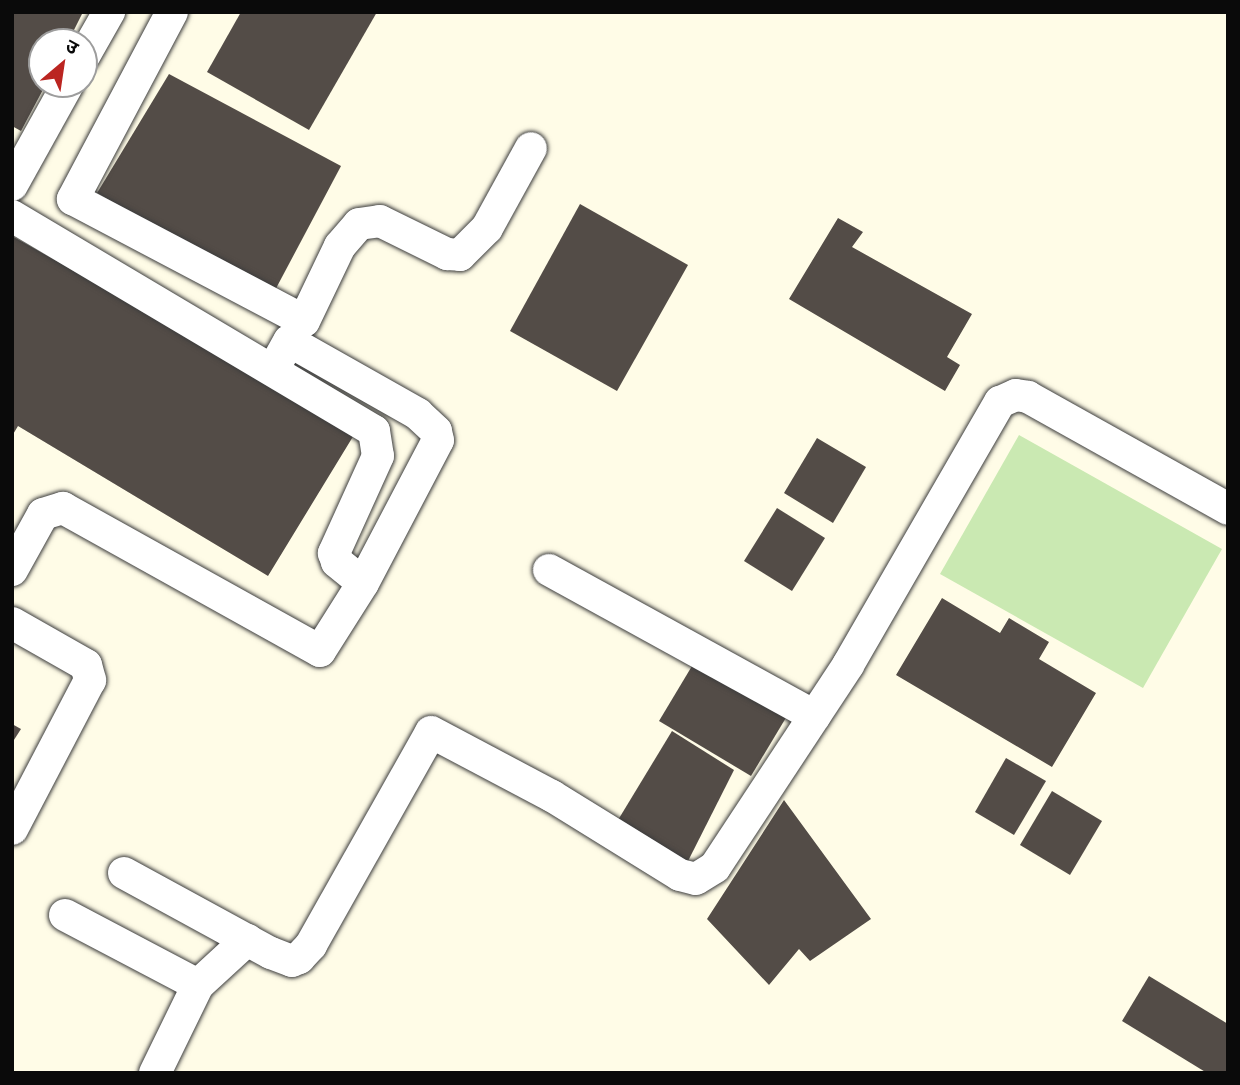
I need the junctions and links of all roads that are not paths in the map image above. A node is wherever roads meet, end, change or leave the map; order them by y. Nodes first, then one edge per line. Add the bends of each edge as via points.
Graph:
1 (109, 12) edge
2 (172, 12) edge
3 (98, 31) edge
4 (60, 98) edge
5 (531, 148) dead end
6 (12, 185) edge
7 (12, 216) edge
8 (274, 370) junction
9 (1228, 509) edge
10 (12, 570) edge
11 (549, 570) dead end
12 (363, 583) junction
13 (12, 623) edge
14 (815, 716) junction
15 (12, 830) edge
16 (124, 873) dead end
17 (65, 915) dead end
18 (247, 940) junction
19 (198, 985) junction
20 (155, 1073) edge

1 - 3 street
2 - 5 street via 73,199 304,321 340,246 359,224 380,221 460,256 487,228
4 - 6 street
7 - 8 street
8 - 12 street via 366,424 378,440 378,456 335,543 337,562
8 - 12 street via 289,341 418,414 436,431 431,461
9 - 14 street via 1028,397 1008,397 991,412
10 - 12 street via 43,514 63,508 320,651
11 - 14 street
13 - 15 street via 86,665 90,680
14 - 18 street via 715,867 696,879 681,875 552,796 431,732 306,953 292,961
16 - 18 street
17 - 19 street
18 - 19 street
19 - 20 street

